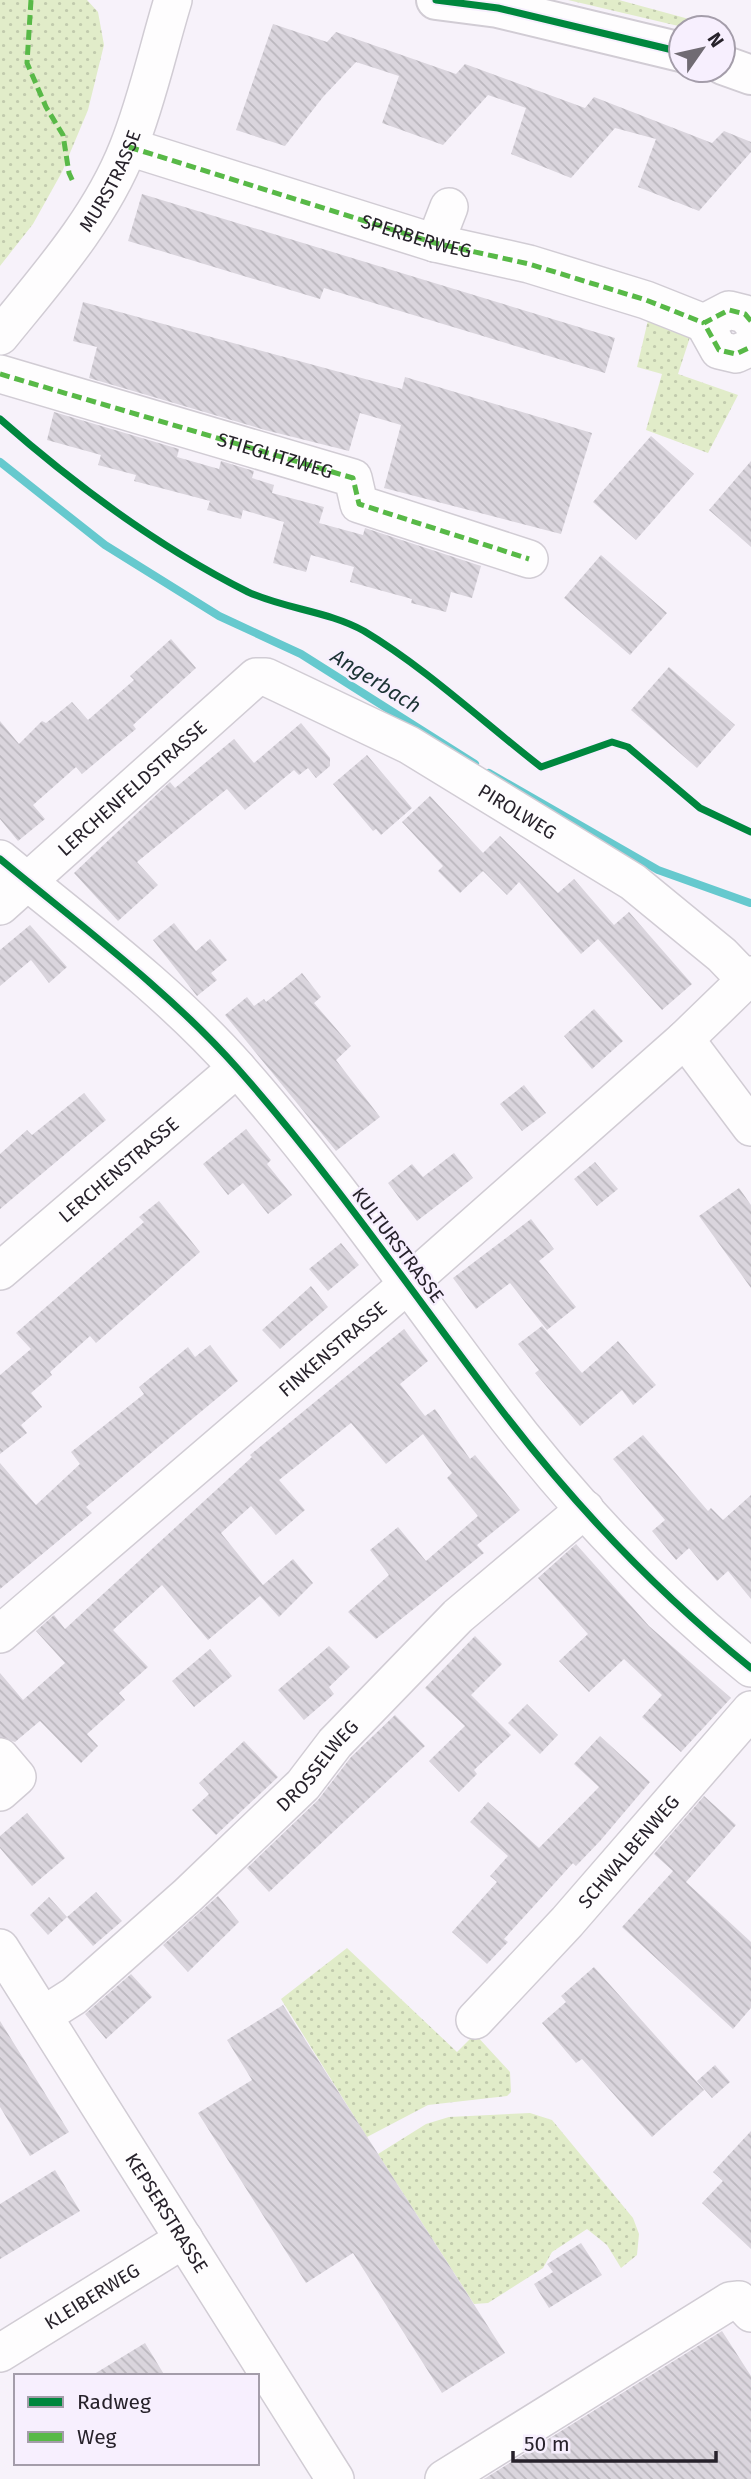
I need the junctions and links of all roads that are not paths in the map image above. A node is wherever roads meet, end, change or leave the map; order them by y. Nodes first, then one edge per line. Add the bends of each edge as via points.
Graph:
1 (173, 0) edge
2 (436, 0) edge
3 (667, 49) edge
4 (129, 147) junction
5 (449, 207) dead end
6 (435, 243) junction
7 (751, 321) edge
8 (704, 324) junction
9 (0, 336) edge
10 (751, 347) edge
11 (0, 374) edge
12 (529, 559) dead end
13 (266, 677) joint
14 (14, 870) edge
15 (0, 906) edge
16 (748, 977) edge
17 (685, 1039) junction
18 (237, 1068) junction
19 (751, 1126) edge
20 (0, 1271) edge
21 (409, 1283) junction
22 (585, 1509) junction
23 (0, 1634) edge
24 (751, 1668) edge
25 (751, 1710) edge
26 (0, 1757) edge
27 (0, 1792) edge
28 (0, 1948) edge
29 (44, 2015) junction
30 (475, 2020) dead end
31 (184, 2239) junction
32 (751, 2313) edge
33 (0, 2353) edge
34 (335, 2479) edge
35 (444, 2479) edge

1 - 4 street, MURSTRASSE
2 - 3 main road via 498,8
4 - 6 street, SPERBERWEG
4 - 9 street, MURSTRASSE via 103,199 55,269
5 - 6 street
6 - 8 street, SPERBERWEG via 542,268 646,300
7 - 8 street via 745,314 729,310
8 - 10 street via 719,350 736,354
11 - 12 street, STIEGLITZWEG via 353,478 359,504
13 - 14 street, LERCHENFELDSTRASSE via 256,677
13 - 16 street, PIROLWEG via 409,745 633,882
14 - 15 street, LERCHENFELDSTRASSE
14 - 18 street, KULTURSTRASSE via 184,1015
16 - 17 street, FINKENSTRASSE
17 - 19 street
17 - 21 street, FINKENSTRASSE
18 - 20 street, LERCHENSTRASSE
18 - 21 street, KULTURSTRASSE
21 - 22 street, KULTURSTRASSE via 489,1394
21 - 23 street, FINKENSTRASSE
22 - 24 street, KULTURSTRASSE via 671,1599
22 - 29 street, DROSSELWEG via 458,1616 335,1743 303,1785 188,1895 74,1996
25 - 30 street, SCHWALBENWEG
26 - 27 street via 17,1777
28 - 29 street, KEPSERSTRASSE
29 - 31 street, KEPSERSTRASSE
31 - 33 street, KLEIBERWEG
31 - 34 street, KEPSERSTRASSE
32 - 35 street via 739,2300 730,2301

